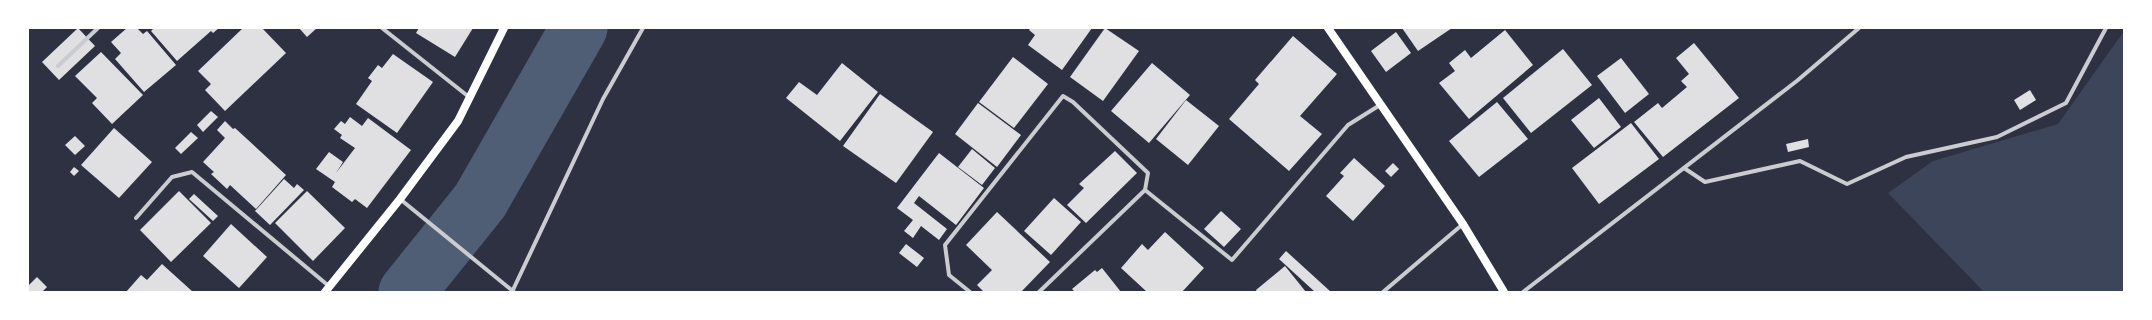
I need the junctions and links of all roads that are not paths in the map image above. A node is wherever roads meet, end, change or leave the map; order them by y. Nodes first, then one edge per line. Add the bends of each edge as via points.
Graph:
1 (98, 28) edge
2 (382, 28) edge
3 (504, 28) edge
4 (643, 28) edge
5 (1328, 28) edge
6 (1859, 28) edge
7 (2106, 28) edge
8 (58, 66) dead end
9 (469, 97) junction
10 (1380, 105) junction
11 (1684, 168) junction
12 (1145, 190) junction
13 (400, 199) junction
14 (136, 218) dead end
15 (1463, 224) junction
16 (328, 290) edge
17 (513, 291) edge
18 (970, 292) edge
19 (1039, 292) edge
20 (1383, 292) edge
21 (1504, 292) edge
22 (1523, 292) edge

1 - 8 street
2 - 9 street
3 - 9 main road
4 - 17 street via 603,99
5 - 10 main road
6 - 11 street via 1798,80
7 - 11 street via 2066,103 1997,137 1906,156 1847,184 1800,161 1705,182
9 - 13 main road via 458,121
10 - 12 street via 1348,125 1232,260
10 - 15 main road
11 - 22 street
12 - 18 street via 1148,173 1074,102 1063,96 945,246 949,275
12 - 19 street
13 - 16 main road
13 - 17 street
14 - 16 street via 172,177 192,172
15 - 20 street
15 - 21 main road

